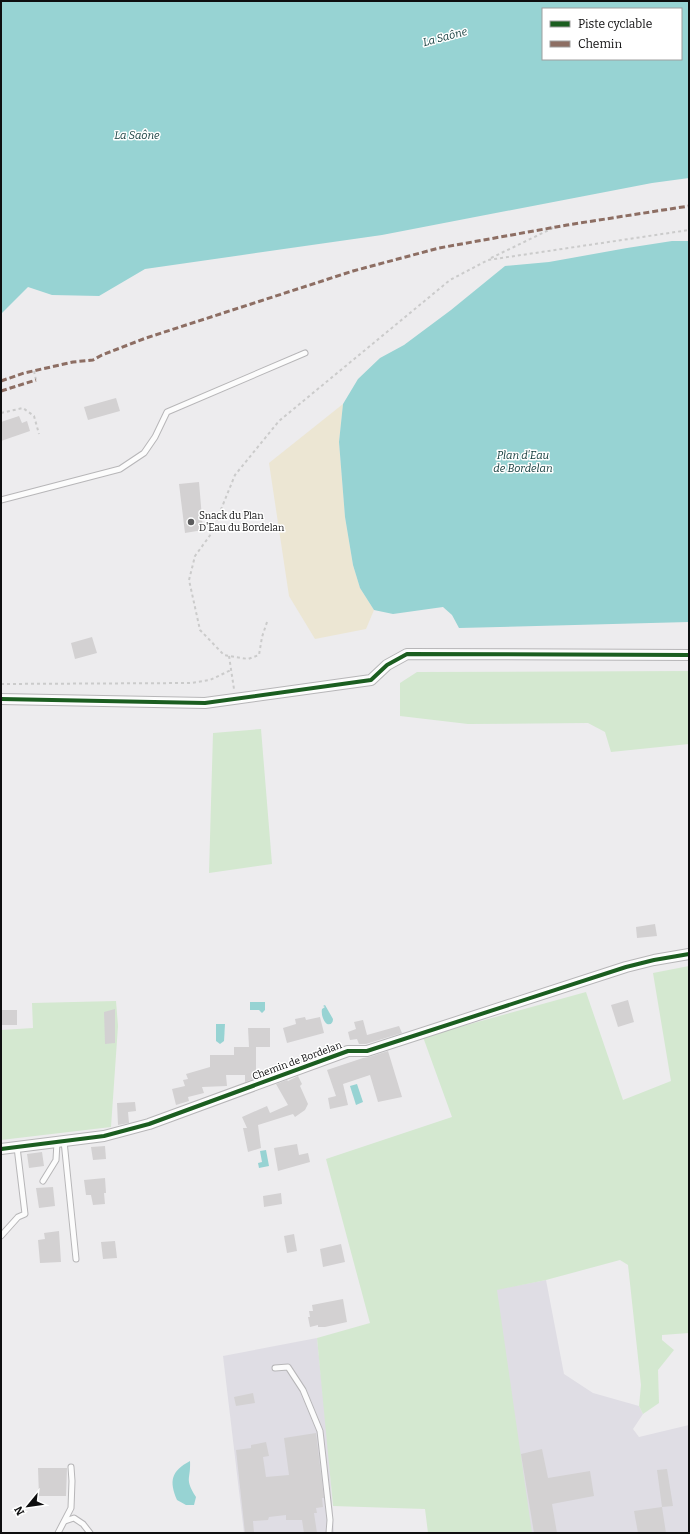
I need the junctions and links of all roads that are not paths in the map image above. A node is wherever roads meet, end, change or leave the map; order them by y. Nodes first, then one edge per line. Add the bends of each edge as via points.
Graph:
1 (305, 353) dead end
2 (1, 500) edge
3 (689, 655) edge
4 (1, 699) edge
5 (689, 954) edge
6 (61, 1142) junction
7 (17, 1147) junction
8 (1, 1149) edge
9 (43, 1181) dead end
10 (1, 1236) edge
11 (76, 1259) dead end
12 (274, 1368) dead end
13 (71, 1467) dead end
14 (65, 1521) junction
15 (58, 1533) edge
16 (90, 1533) edge
17 (329, 1533) edge

1 - 2 lane via 167,412 144,454 120,469
3 - 4 street via 407,654 387,665 371,680 235,699 205,702
5 - 6 street, Chemin de Bordelan via 626,967 366,1051 348,1050 150,1124 104,1136
6 - 7 street, Chemin de Bordelan
6 - 9 lane via 56,1160
6 - 11 lane
7 - 8 street, Chemin de Bordelan
7 - 10 lane via 25,1214
12 - 17 lane via 288,1367 303,1390 320,1431 330,1520
13 - 14 lane via 71,1508
14 - 15 lane
14 - 16 lane via 74,1518

